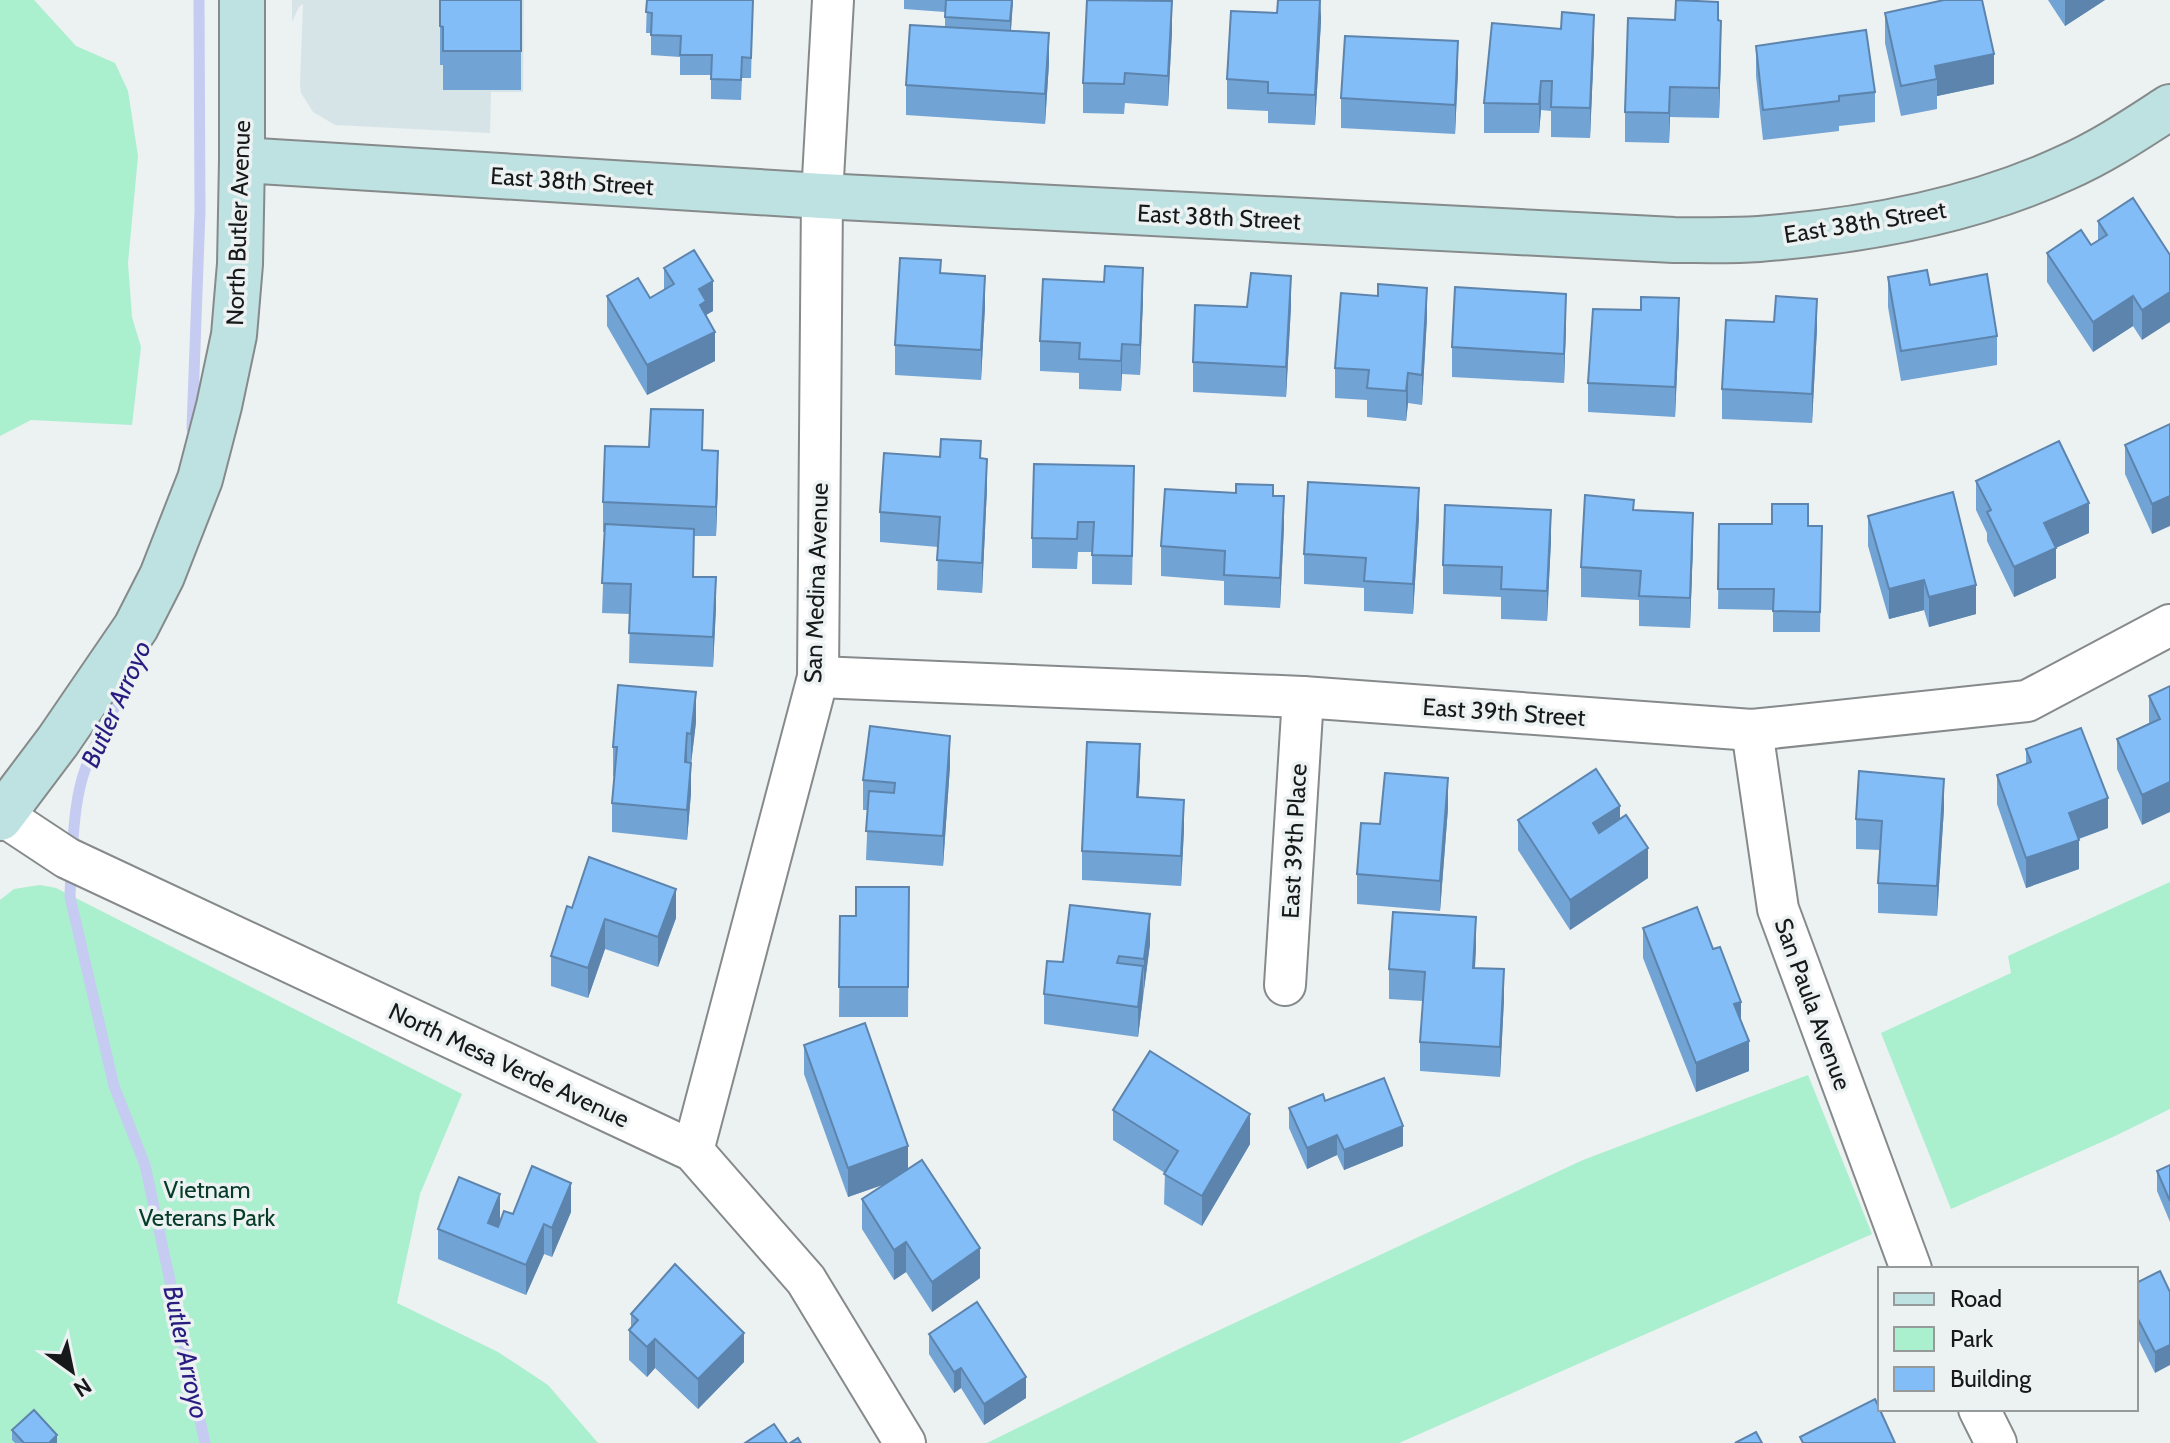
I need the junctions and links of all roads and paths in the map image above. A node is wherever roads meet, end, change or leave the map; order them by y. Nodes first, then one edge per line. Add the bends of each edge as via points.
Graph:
1 (242, 0) edge
2 (833, 0) edge
3 (2170, 107) edge
4 (242, 160) junction
5 (822, 196) junction
6 (2170, 625) edge
7 (818, 677) junction
8 (1303, 697) junction
9 (1752, 730) junction
10 (1, 816) edge
11 (1285, 985) dead end
12 (693, 1151) junction
13 (1910, 1267) edge
14 (1980, 1411) edge
15 (905, 1443) edge
16 (1996, 1443) edge

1 - 4 street, North Butler Avenue
2 - 5 street, San Medina Avenue
3 - 5 street, East 38th Street via 2065,168 2005,192 1948,210 1838,231 1756,239 1674,240
4 - 5 street, East 38th Street
4 - 10 street, North Butler Avenue via 234,335 200,479 136,627
5 - 7 street, San Medina Avenue
6 - 9 street, East 39th Street via 2027,701
7 - 8 street, East 39th Street
7 - 12 street, San Medina Avenue
8 - 9 street, East 39th Street
8 - 11 street, East 39th Place
9 - 13 street, San Paula Avenue via 1778,909
10 - 12 street, North Mesa Verde Avenue via 67,858
12 - 15 street, North Mesa Verde Avenue via 806,1280
14 - 16 street

